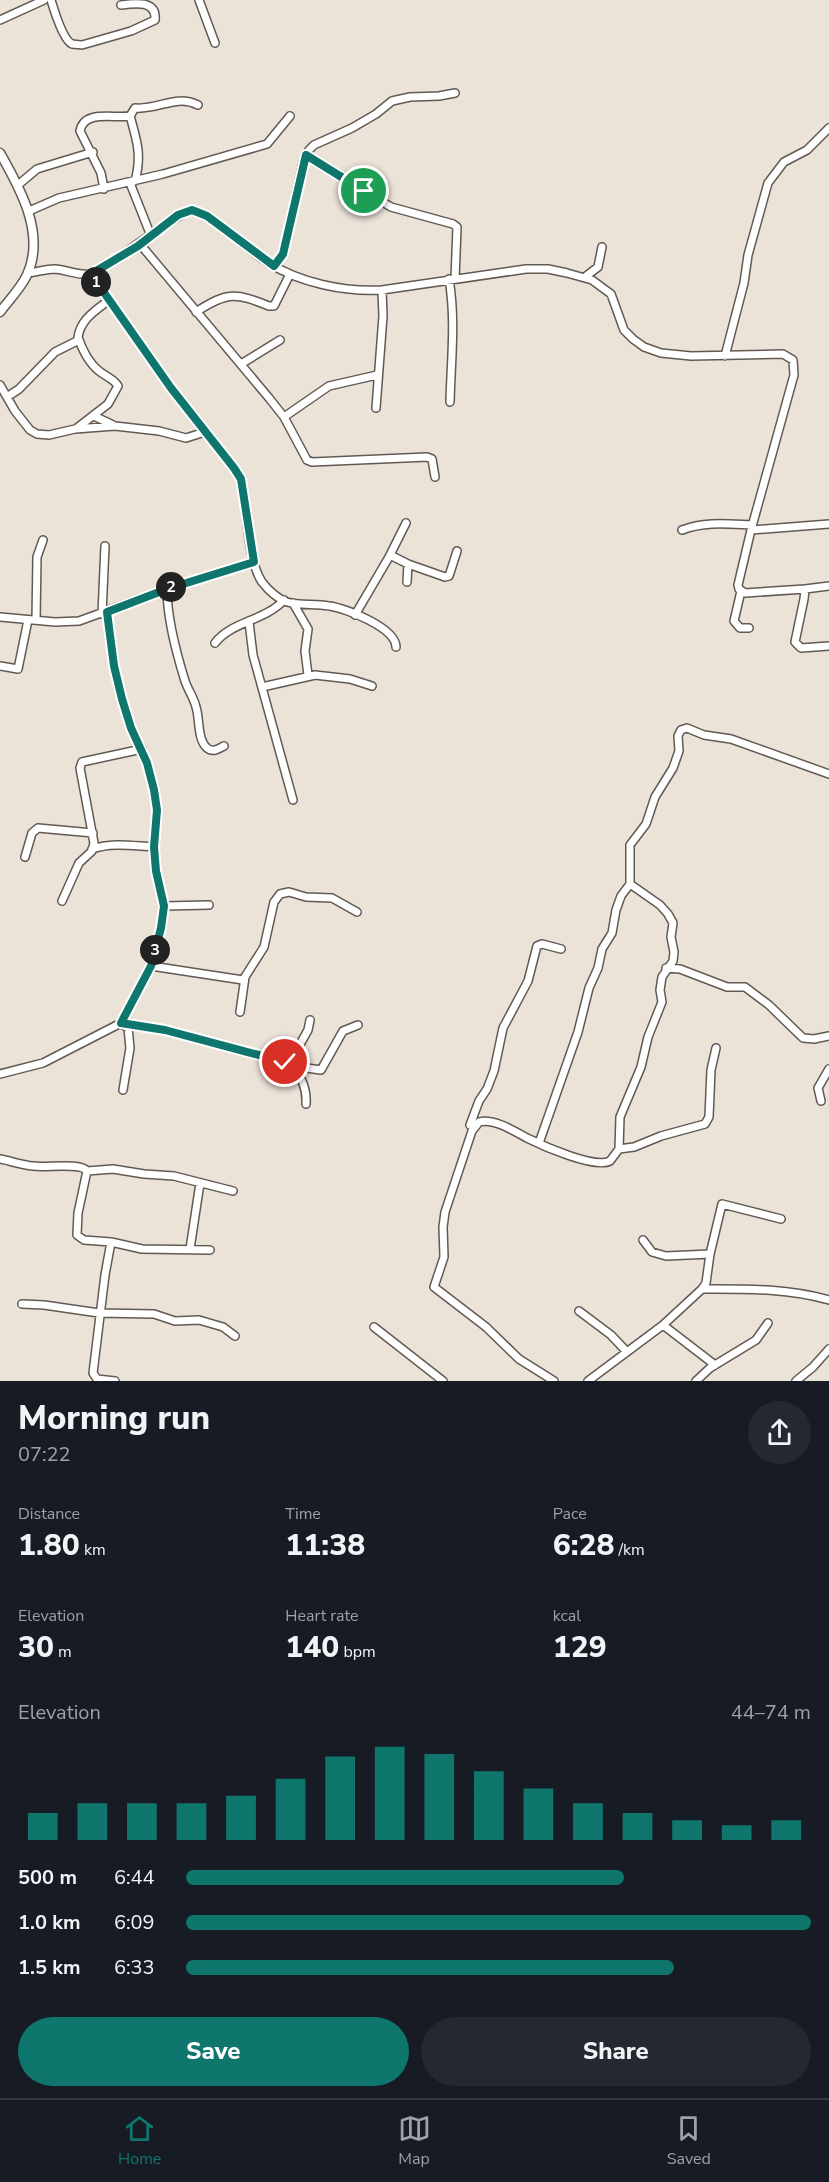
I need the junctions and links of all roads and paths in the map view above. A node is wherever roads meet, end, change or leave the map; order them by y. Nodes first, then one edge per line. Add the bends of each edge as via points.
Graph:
1 (44, 0) edge
2 (51, 0) edge
3 (199, 0) edge
4 (121, 5) dead end
5 (0, 20) edge
6 (215, 43) dead end
7 (455, 93) dead end
8 (198, 105) dead end
9 (130, 116) junction
10 (290, 116) dead end
11 (829, 128) edge
12 (0, 153) edge
13 (92, 153) junction
14 (306, 155) junction
15 (133, 182) junction
16 (18, 185) junction
17 (104, 189) junction
18 (29, 211) junction
19 (151, 236) junction
20 (140, 244) junction
21 (602, 247) dead end
22 (274, 266) junction
23 (28, 273) junction
24 (91, 274) junction
25 (290, 274) junction
26 (585, 277) junction
27 (452, 279) junction
28 (382, 291) junction
29 (109, 300) junction
30 (0, 312) edge
31 (196, 312) junction
32 (79, 340) junction
33 (280, 340) dead end
34 (725, 356) junction
35 (241, 364) junction
36 (377, 375) junction
37 (0, 385) edge
38 (7, 398) junction
39 (450, 402) dead end
40 (376, 408) dead end
41 (94, 416) junction
42 (284, 417) junction
43 (115, 426) junction
44 (75, 429) junction
45 (205, 432) junction
46 (435, 477) dead end
47 (406, 523) dead end
48 (829, 524) edge
49 (751, 528) junction
50 (682, 530) dead end
51 (43, 540) dead end
52 (105, 546) dead end
53 (457, 551) dead end
54 (390, 555) junction
55 (254, 562) junction
56 (408, 564) junction
57 (407, 582) dead end
58 (829, 586) edge
59 (167, 589) junction
60 (805, 589) junction
61 (741, 591) junction
62 (284, 600) junction
63 (293, 603) junction
64 (104, 613) junction
65 (355, 615) junction
66 (0, 617) edge
67 (32, 620) junction
68 (249, 622) junction
69 (749, 628) dead end
70 (215, 643) dead end
71 (829, 646) edge
72 (396, 647) dead end
73 (0, 666) edge
74 (308, 675) junction
75 (372, 686) dead end
76 (262, 687) junction
77 (224, 746) dead end
78 (142, 749) junction
79 (829, 774) edge
80 (293, 800) dead end
81 (93, 833) junction
82 (96, 846) junction
83 (154, 847) junction
84 (25, 857) dead end
85 (630, 884) junction
86 (62, 901) dead end
87 (209, 905) dead end
88 (164, 906) junction
89 (357, 912) dead end
90 (561, 949) dead end
91 (151, 966) junction
92 (666, 968) junction
93 (246, 974) junction
94 (240, 1012) dead end
95 (310, 1020) dead end
96 (121, 1023) junction
97 (358, 1025) dead end
98 (829, 1036) edge
99 (716, 1048) dead end
100 (291, 1065) junction
101 (829, 1069) edge
102 (0, 1074) edge
103 (123, 1090) dead end
104 (821, 1101) dead end
105 (306, 1104) dead end
106 (475, 1126) junction
107 (539, 1143) junction
108 (619, 1149) junction
109 (0, 1159) edge
110 (87, 1171) junction
111 (200, 1183) junction
112 (234, 1191) dead end
113 (781, 1219) dead end
114 (642, 1240) dead end
115 (111, 1242) junction
116 (190, 1249) junction
117 (210, 1250) dead end
118 (710, 1254) junction
119 (702, 1289) junction
120 (829, 1300) edge
121 (22, 1304) dead end
122 (579, 1311) dead end
123 (99, 1313) junction
124 (768, 1323) dead end
125 (663, 1324) junction
126 (374, 1327) dead end
127 (235, 1336) dead end
128 (829, 1349) edge
129 (627, 1352) junction
130 (715, 1365) junction
131 (115, 1381) edge
132 (443, 1381) edge
133 (554, 1381) edge
134 (588, 1381) edge
135 (696, 1381) edge
136 (797, 1381) edge

1 - 5 street
2 - 4 street via 69,42 82,45 155,20 153,10 143,2
3 - 6 street
7 - 14 street via 392,101 352,128 319,142
8 - 9 street via 176,99 163,105 135,108
9 - 13 street via 108,116 81,125 80,131
9 - 15 street via 139,144 138,170
10 - 15 street via 267,144
11 - 34 street via 807,150 784,162 768,183
12 - 16 main road
13 - 16 street via 37,169
13 - 17 street
14 - 22 street via 283,254
14 - 27 street via 391,207 458,227
15 - 17 street
15 - 19 street
16 - 18 main road
17 - 18 street via 59,198
18 - 23 main road via 32,258
19 - 20 street
19 - 22 street via 178,215 192,210 207,216
20 - 24 street
20 - 31 street
21 - 26 street via 598,267
22 - 25 street
23 - 24 street via 55,269
23 - 30 main road
24 - 29 street
25 - 28 street via 332,287
25 - 31 street via 274,306 237,296 213,301
26 - 27 street via 538,268
26 - 34 street via 611,294 624,330 644,346 677,355
27 - 28 street
27 - 39 street
28 - 36 street
29 - 32 street via 81,325
29 - 45 street
31 - 35 street
32 - 38 street via 55,352
32 - 41 street via 97,370 118,386 108,404
33 - 35 street
34 - 49 street via 783,354 793,360 794,366
35 - 42 street
36 - 40 street
36 - 42 street via 329,386
37 - 38 street
38 - 44 street via 37,434
41 - 43 street
41 - 44 street
42 - 46 street via 307,460 312,462 427,457 432,459
43 - 44 street
43 - 45 street via 186,438
45 - 55 street via 241,479
47 - 54 street
48 - 49 street
49 - 50 street via 721,523
49 - 61 street via 738,585
51 - 67 street via 37,557
52 - 64 street
53 - 56 street via 449,576
54 - 56 street
54 - 65 street
55 - 59 street
55 - 62 street via 262,582
56 - 57 street
58 - 60 street
59 - 64 street
59 - 77 street via 177,652 196,706 201,736 210,750
60 - 61 street
60 - 71 street via 795,642 801,648
61 - 69 street via 734,621 740,628
62 - 63 street
62 - 68 street
63 - 65 street via 331,606
63 - 74 street via 308,629
64 - 67 street via 79,621
64 - 78 street via 122,699
65 - 72 street via 387,631
66 - 67 street
67 - 73 street via 18,669
68 - 70 street via 228,630
68 - 76 street
74 - 75 street
74 - 76 street
76 - 80 street
78 - 81 street via 82,762
78 - 83 street via 157,810
79 - 85 street via 731,739 683,728 673,768 654,797 645,824 630,844
81 - 82 street
81 - 84 street via 38,828 32,833
82 - 83 street
82 - 86 street via 79,864
83 - 88 street
85 - 92 street via 660,905 673,923 674,956
85 - 107 street via 621,896 612,933 602,949 579,1032
87 - 88 street
88 - 91 street
89 - 93 street via 332,898 280,894 274,902 264,947
90 - 106 street via 537,946 528,981 503,1028 495,1071 472,1116 470,1125
91 - 93 street via 243,980
91 - 96 street
92 - 98 street via 680,969 727,987 748,988 803,1038
92 - 108 street via 661,1007 620,1118
93 - 94 street
95 - 100 street
96 - 100 street via 165,1030
96 - 102 street via 43,1063
96 - 103 street via 128,1028 130,1048
97 - 100 street via 343,1031 321,1070
99 - 108 street via 705,1124
100 - 105 street via 300,1075
101 - 104 street via 818,1088
106 - 107 street via 491,1122
106 - 133 street via 445,1212 444,1257 434,1287 519,1359
107 - 108 street via 596,1164 610,1161
109 - 110 street via 56,1168 76,1165
110 - 111 street via 113,1169
110 - 115 street via 77,1235 84,1240
111 - 112 street
111 - 116 street
113 - 118 street via 722,1204
114 - 118 street via 652,1252 666,1256
115 - 116 street via 142,1249
115 - 123 street
116 - 117 street
118 - 119 street
119 - 120 street via 781,1290
119 - 125 street
121 - 123 street
122 - 129 street
123 - 127 street via 199,1320
123 - 131 street via 93,1373 97,1379
124 - 130 street via 756,1340
125 - 129 street
125 - 130 street
126 - 132 street
128 - 136 street
129 - 134 street
130 - 135 street

